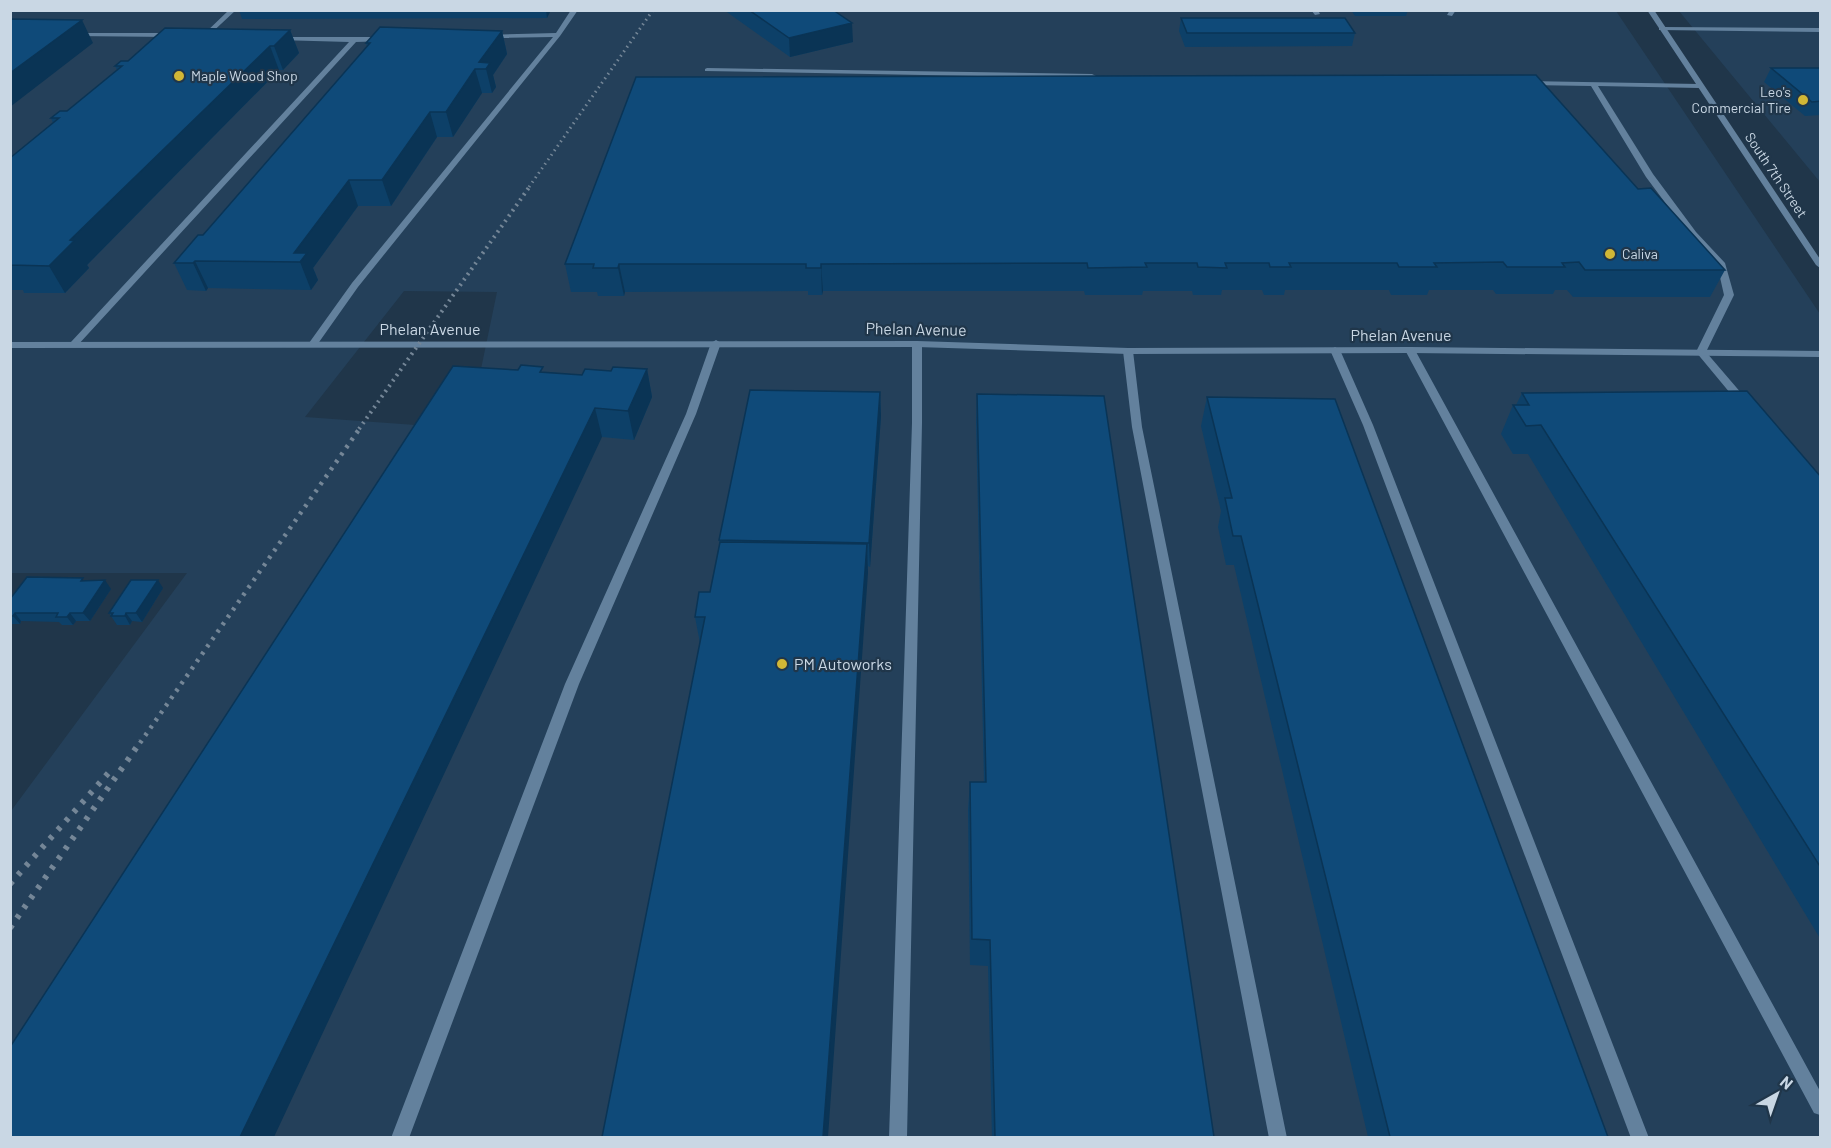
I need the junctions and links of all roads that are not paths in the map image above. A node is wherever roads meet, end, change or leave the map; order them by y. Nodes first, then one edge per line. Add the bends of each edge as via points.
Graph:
1 (233, 10) edge
2 (575, 10) edge
3 (1650, 10) edge
4 (1661, 28) junction
5 (1821, 30) edge
6 (67, 35) dead end
7 (558, 35) junction
8 (195, 36) edge
9 (205, 36) junction
10 (217, 37) edge
11 (474, 37) edge
12 (274, 38) edge
13 (354, 39) junction
14 (390, 39) edge
15 (167, 43) edge
16 (707, 70) dead end
17 (1102, 76) edge
18 (1521, 83) edge
19 (1593, 84) junction
20 (1699, 86) junction
21 (1821, 265) edge
22 (314, 343) junction
23 (716, 343) junction
24 (74, 344) junction
25 (916, 344) junction
26 (10, 345) edge
27 (1335, 350) junction
28 (1410, 350) junction
29 (1128, 351) junction
30 (1701, 352) junction
31 (1821, 354) edge
32 (1753, 414) edge
33 (1821, 1107) edge
34 (400, 1137) edge
35 (898, 1137) edge
36 (1278, 1137) edge
37 (1640, 1137) edge

1 - 9 street
2 - 7 street
3 - 4 street, South 7th Street
4 - 5 street
4 - 20 street, South 7th Street
6 - 15 street via 176,36
7 - 11 street
7 - 22 street via 355,285
8 - 9 street
9 - 10 street
12 - 13 street
13 - 14 street
13 - 24 street
16 - 17 street
18 - 19 street
19 - 20 street
19 - 30 street via 1649,175 1693,234 1721,263 1729,295
20 - 21 street, South 7th Street
22 - 23 street, Phelan Avenue
22 - 24 street, Phelan Avenue
23 - 25 street, Phelan Avenue
23 - 34 street via 691,414 572,684
24 - 26 street, Phelan Avenue
25 - 29 street, Phelan Avenue
25 - 35 street
27 - 28 street, Phelan Avenue
27 - 29 street, Phelan Avenue
27 - 37 street via 1368,425
28 - 30 street, Phelan Avenue
28 - 33 street
29 - 36 street via 1137,427
30 - 31 street, Phelan Avenue
30 - 32 street

